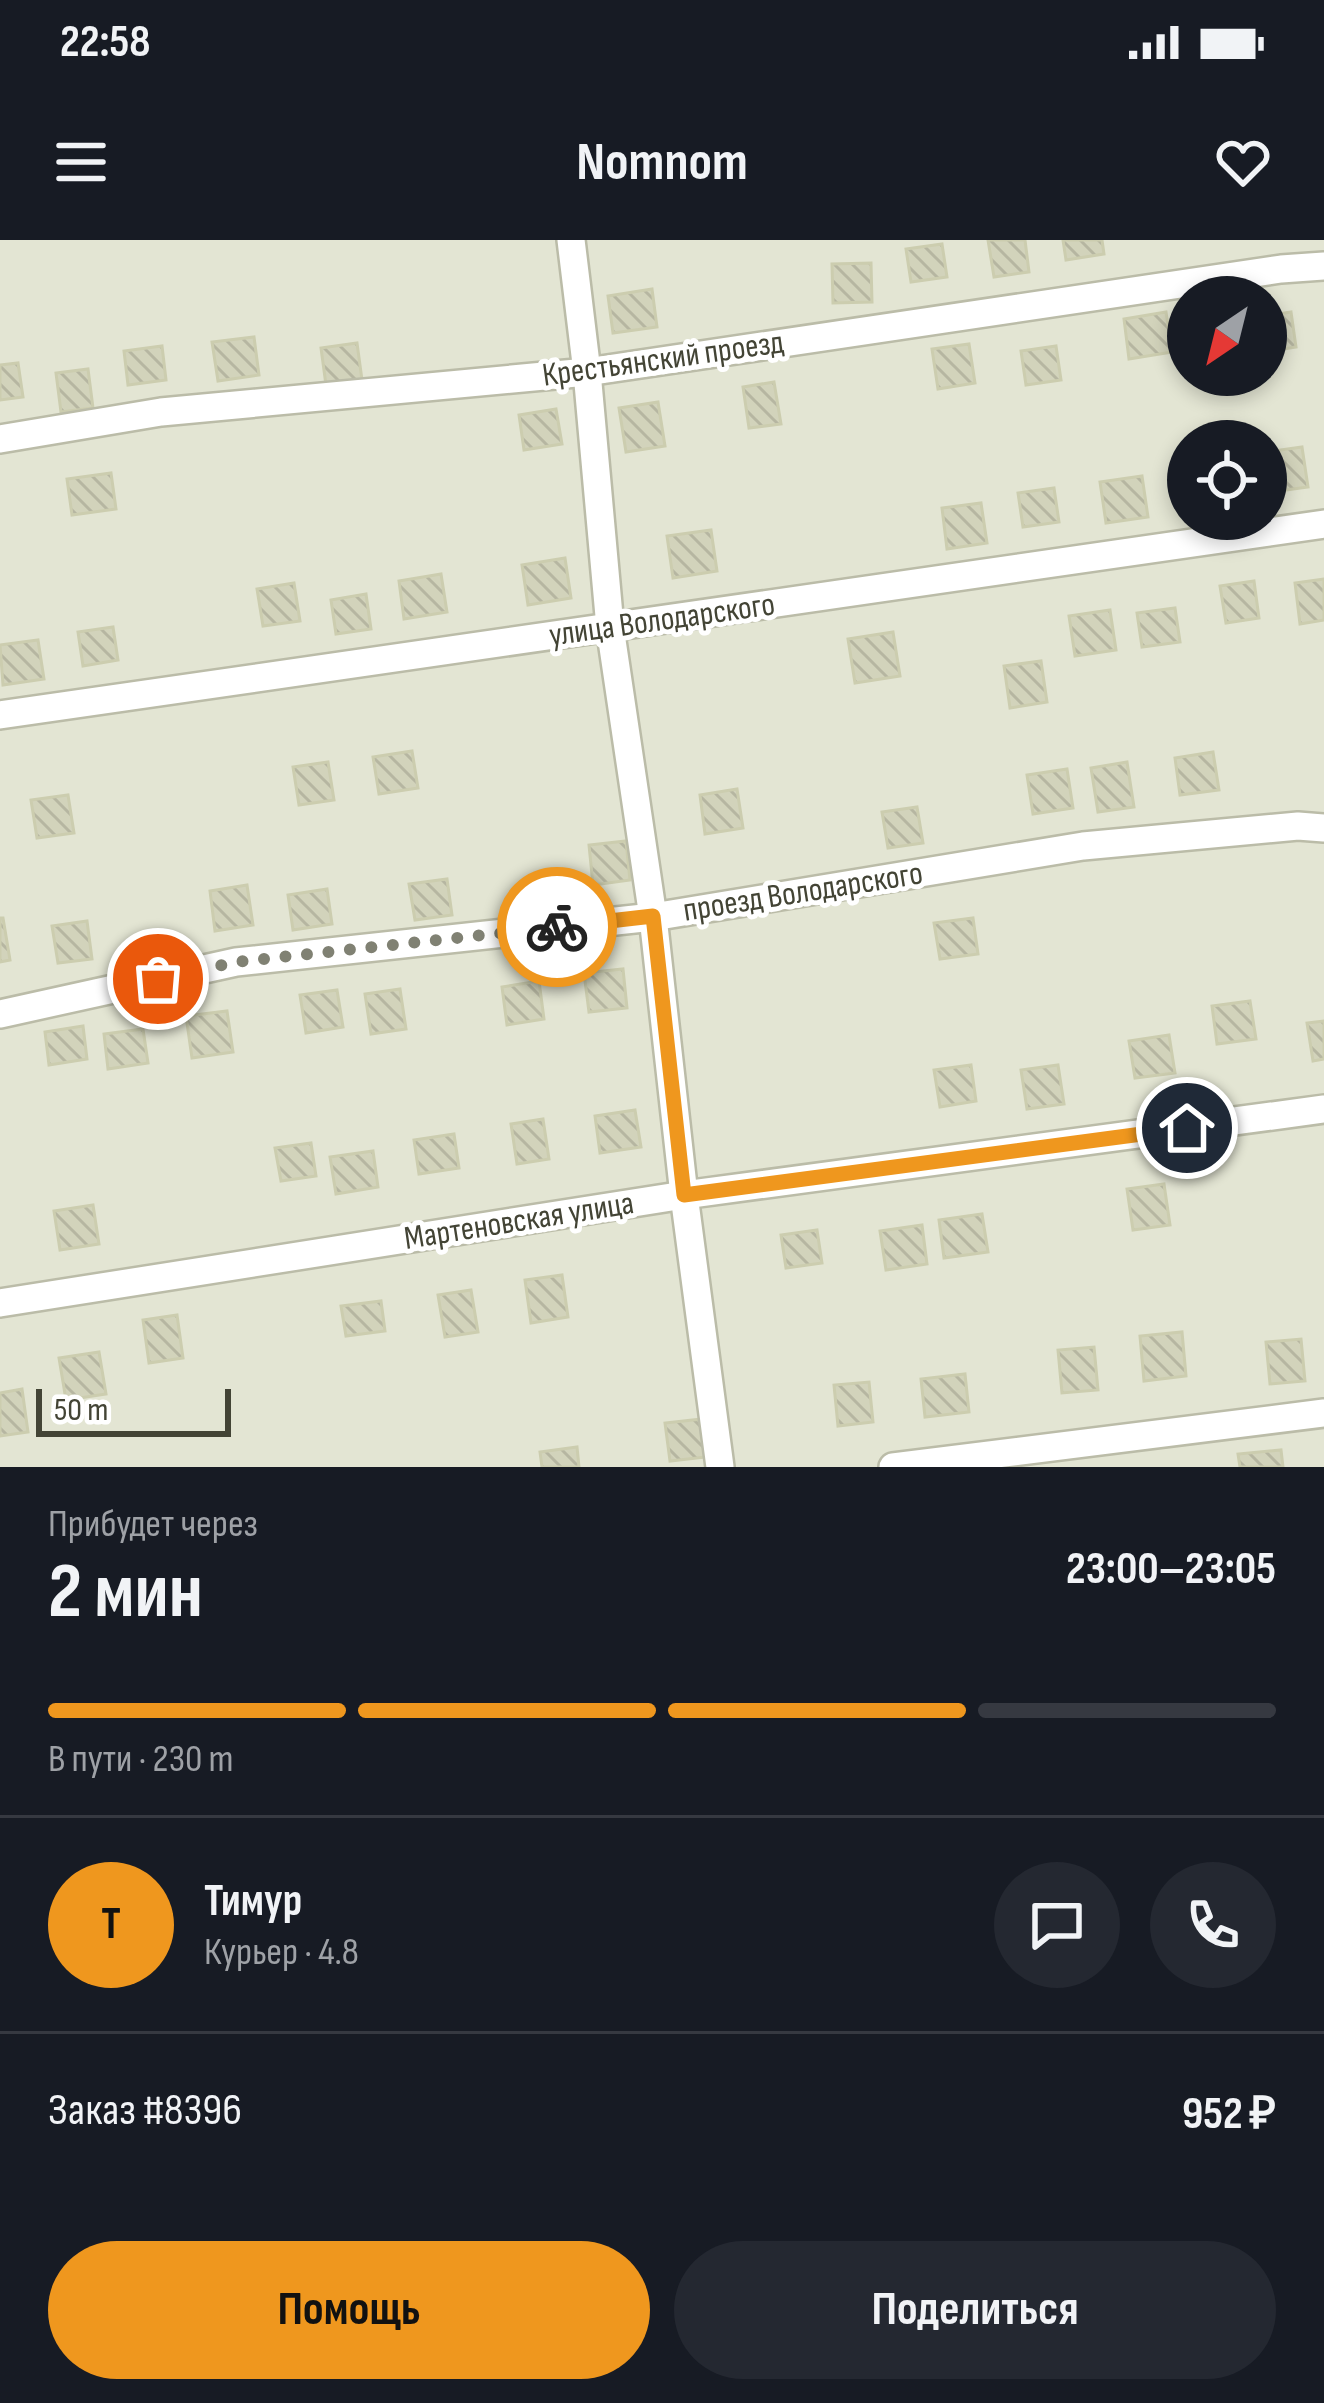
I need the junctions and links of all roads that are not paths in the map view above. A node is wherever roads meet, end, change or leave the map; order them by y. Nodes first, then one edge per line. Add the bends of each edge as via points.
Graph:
1 (571, 240) edge
2 (1324, 266) edge
3 (587, 372) junction
4 (0, 439) edge
5 (1324, 524) edge
6 (610, 627) junction
7 (0, 715) edge
8 (1324, 828) edge
9 (653, 916) junction
10 (0, 1013) edge
11 (1324, 1109) edge
12 (684, 1195) junction
13 (0, 1303) edge
14 (1324, 1414) edge
15 (720, 1467) edge
16 (893, 1467) edge

1 - 3 street
2 - 3 street, Крестьянский проезд
3 - 4 street, Крестьянский проезд via 160,412
3 - 6 street
5 - 6 street, улица Володарского
6 - 7 street, улица Володарского
6 - 9 street
8 - 9 street, проезд Володарского via 1083,846
9 - 10 street, проезд Володарского via 236,962
9 - 12 street
11 - 12 street, Мартеновская улица
12 - 13 street, Мартеновская улица
12 - 15 street
14 - 16 street

